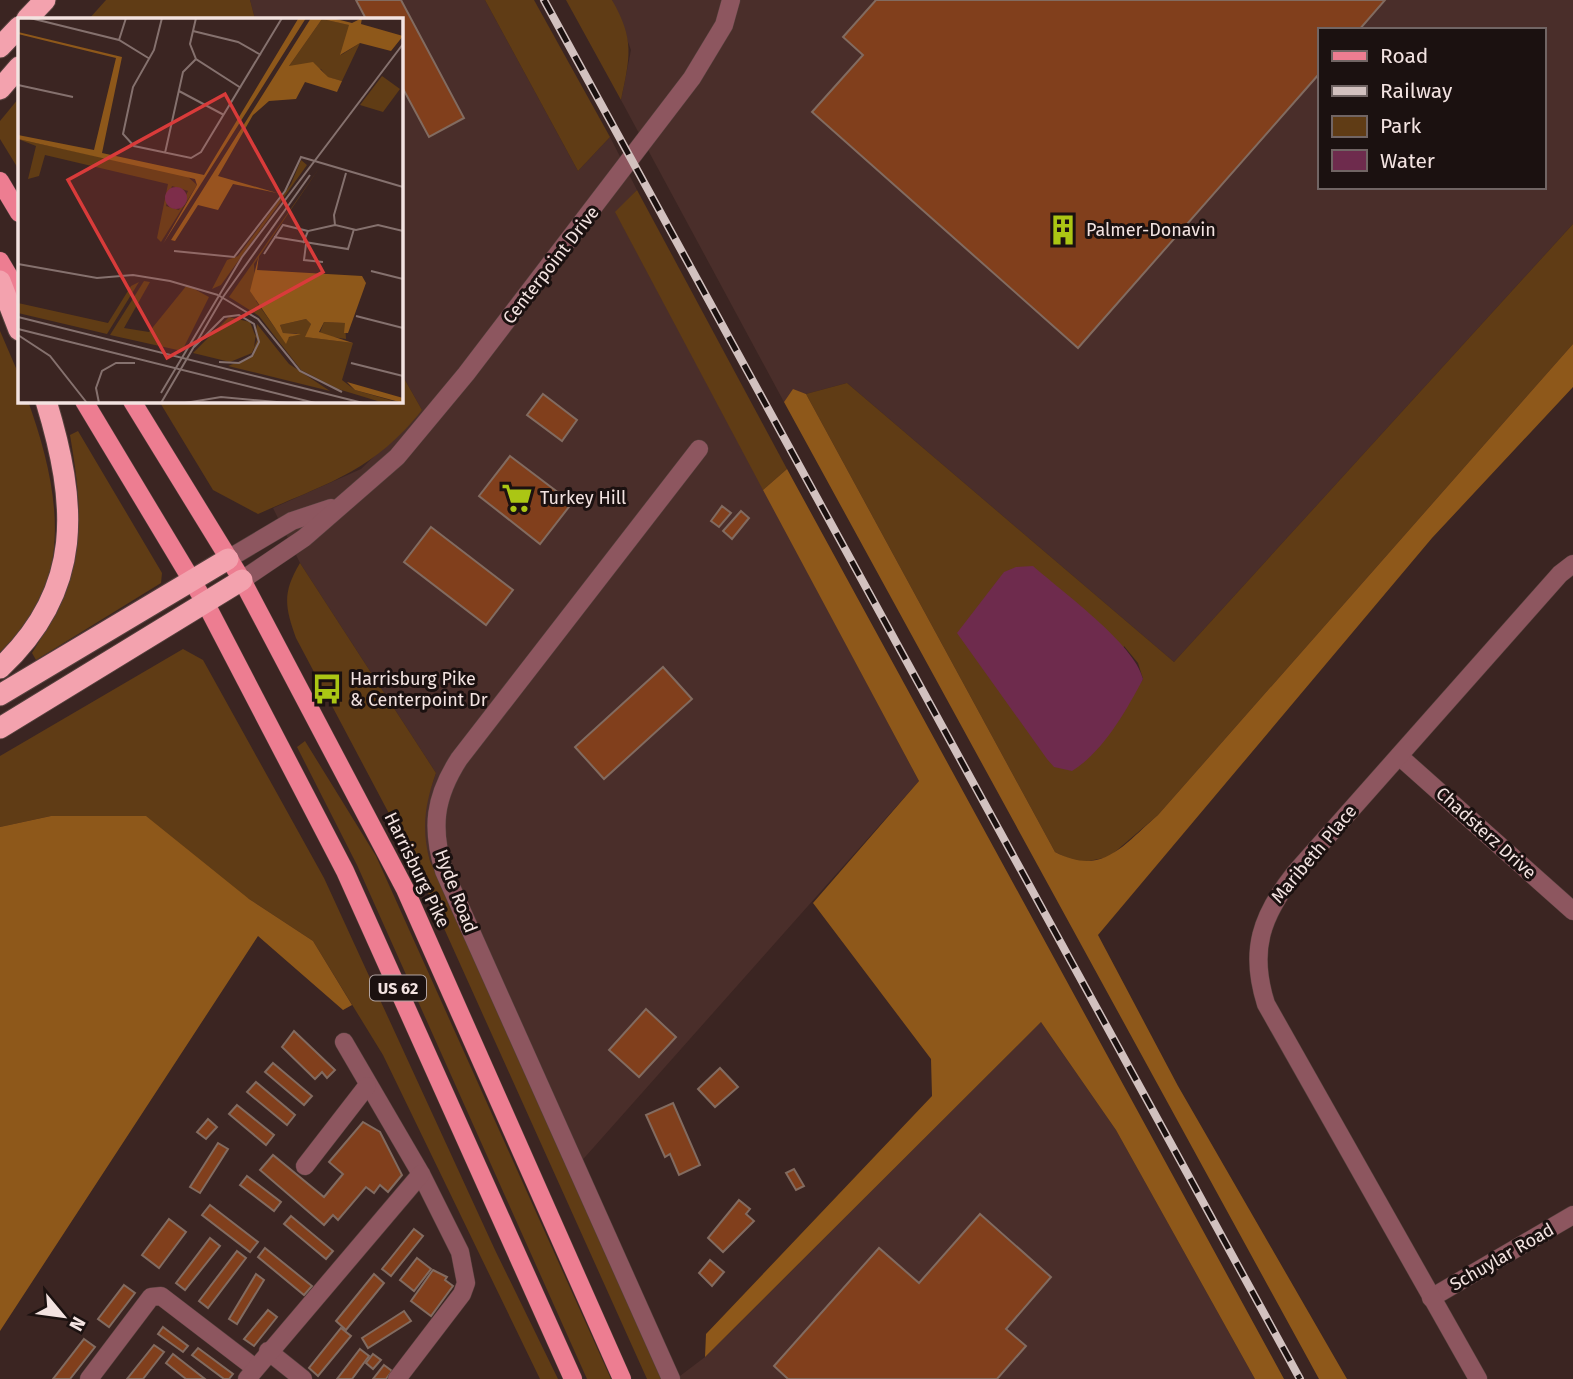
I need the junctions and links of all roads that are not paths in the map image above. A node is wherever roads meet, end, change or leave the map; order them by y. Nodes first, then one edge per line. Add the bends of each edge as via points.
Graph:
1 (731, 0) edge
2 (18, 68) edge
3 (0, 89) edge
4 (0, 181) edge
5 (18, 211) edge
6 (0, 261) edge
7 (0, 281) edge
8 (18, 291) edge
9 (18, 327) edge
10 (46, 402) edge
11 (85, 402) edge
12 (133, 402) edge
13 (699, 449) dead end
14 (338, 506) junction
15 (228, 559) junction
16 (1573, 564) edge
17 (242, 580) junction
18 (192, 583) junction
19 (206, 604) junction
20 (0, 668) edge
21 (0, 695) edge
22 (0, 728) edge
23 (1399, 755) junction
24 (1573, 911) edge
25 (344, 1042) dead end
26 (367, 1086) junction
27 (306, 1166) dead end
28 (421, 1174) junction
29 (1573, 1215) edge
30 (1431, 1298) junction
31 (268, 1351) junction
32 (251, 1374) edge
33 (89, 1379) edge
34 (303, 1379) edge
35 (397, 1379) edge
36 (573, 1379) edge
37 (622, 1379) edge
38 (671, 1379) edge
39 (1478, 1379) edge

1 - 14 street, Centerpoint Drive via 724,25 692,78 506,324 397,457
2 - 3 highway
4 - 5 main road
6 - 8 main road
7 - 9 highway
10 - 20 highway via 64,468 69,542 43,619
11 - 18 main road, US 62
12 - 15 main road, Harrisburg Pike / US 62
13 - 38 street, Hyde Road via 459,759 441,789 434,818 444,871
14 - 15 street, Centerpoint Drive via 292,521
14 - 17 street, Centerpoint Drive via 304,538
15 - 17 main road, Harrisburg Pike / US 62
15 - 18 highway
16 - 23 street, Maribeth Place
17 - 19 highway
17 - 37 main road, Harrisburg Pike / US 62 via 405,889
18 - 19 main road, US 62
18 - 21 highway
19 - 22 highway
19 - 36 main road, US 62 via 345,871
23 - 24 street, Chadsterz Drive
23 - 30 street, Maribeth Place via 1295,873 1268,912 1258,958 1259,982 1266,1004
25 - 26 street
26 - 27 street
26 - 28 street
28 - 31 street
28 - 35 street via 460,1252 466,1283
29 - 30 street, Schuylar Road
30 - 39 street, Maribeth Place
31 - 32 street
31 - 34 street
32 - 33 street via 161,1296 150,1297

